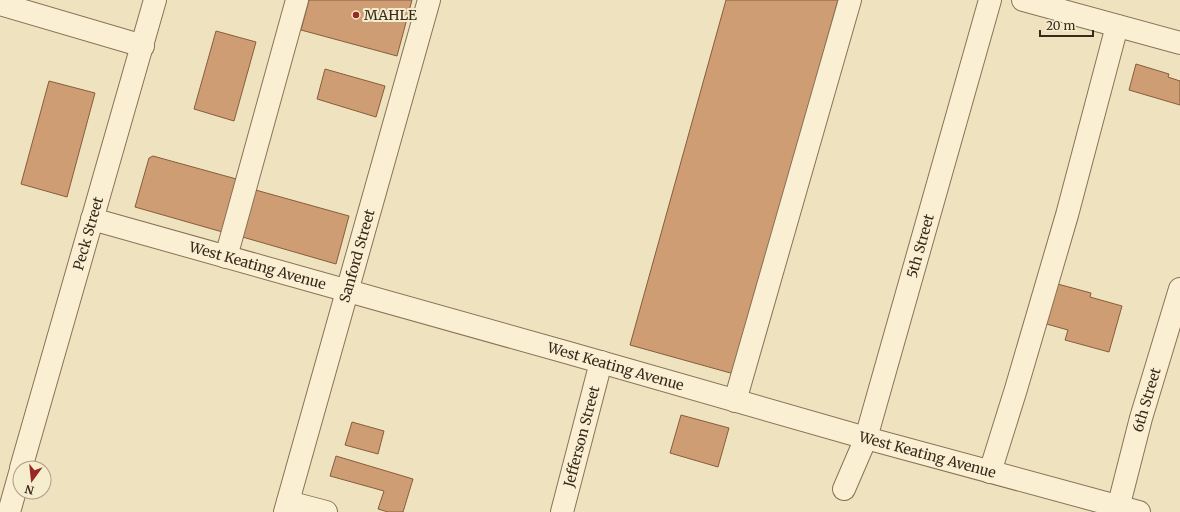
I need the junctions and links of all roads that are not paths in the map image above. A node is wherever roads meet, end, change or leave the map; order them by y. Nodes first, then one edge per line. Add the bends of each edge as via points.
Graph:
1 (155, 0) edge
2 (297, 0) edge
3 (429, 0) edge
4 (850, 0) edge
5 (990, 0) edge
6 (1023, 0) edge
7 (0, 4) edge
8 (1117, 26) junction
9 (1180, 43) edge
10 (142, 46) junction
11 (92, 219) junction
12 (226, 257) junction
13 (1180, 289) edge
14 (348, 291) junction
15 (601, 362) junction
16 (735, 401) junction
17 (866, 438) junction
18 (23, 460) edge
19 (990, 472) junction
20 (844, 489) dead end
21 (12, 500) edge
22 (287, 507) edge
23 (1125, 510) edge
24 (9, 512) edge
25 (326, 512) edge
26 (562, 512) edge

1 - 10 street, Peck Street
2 - 12 street
3 - 14 street, Sanford Street
4 - 16 street
5 - 17 street, 5th Street
6 - 8 street
7 - 10 street
8 - 9 street
8 - 19 street via 1066,215
10 - 11 street, Peck Street
11 - 12 street, West Keating Avenue
11 - 18 street, Peck Street
12 - 14 street, West Keating Avenue
13 - 23 street, 6th Street via 1141,418
14 - 15 street, West Keating Avenue
14 - 22 street, Sanford Street
15 - 16 street, West Keating Avenue
15 - 26 street, Jefferson Street
16 - 17 street, West Keating Avenue
17 - 19 street, West Keating Avenue
17 - 20 street, 5th Street
19 - 23 street, West Keating Avenue
21 - 24 street
22 - 25 street

